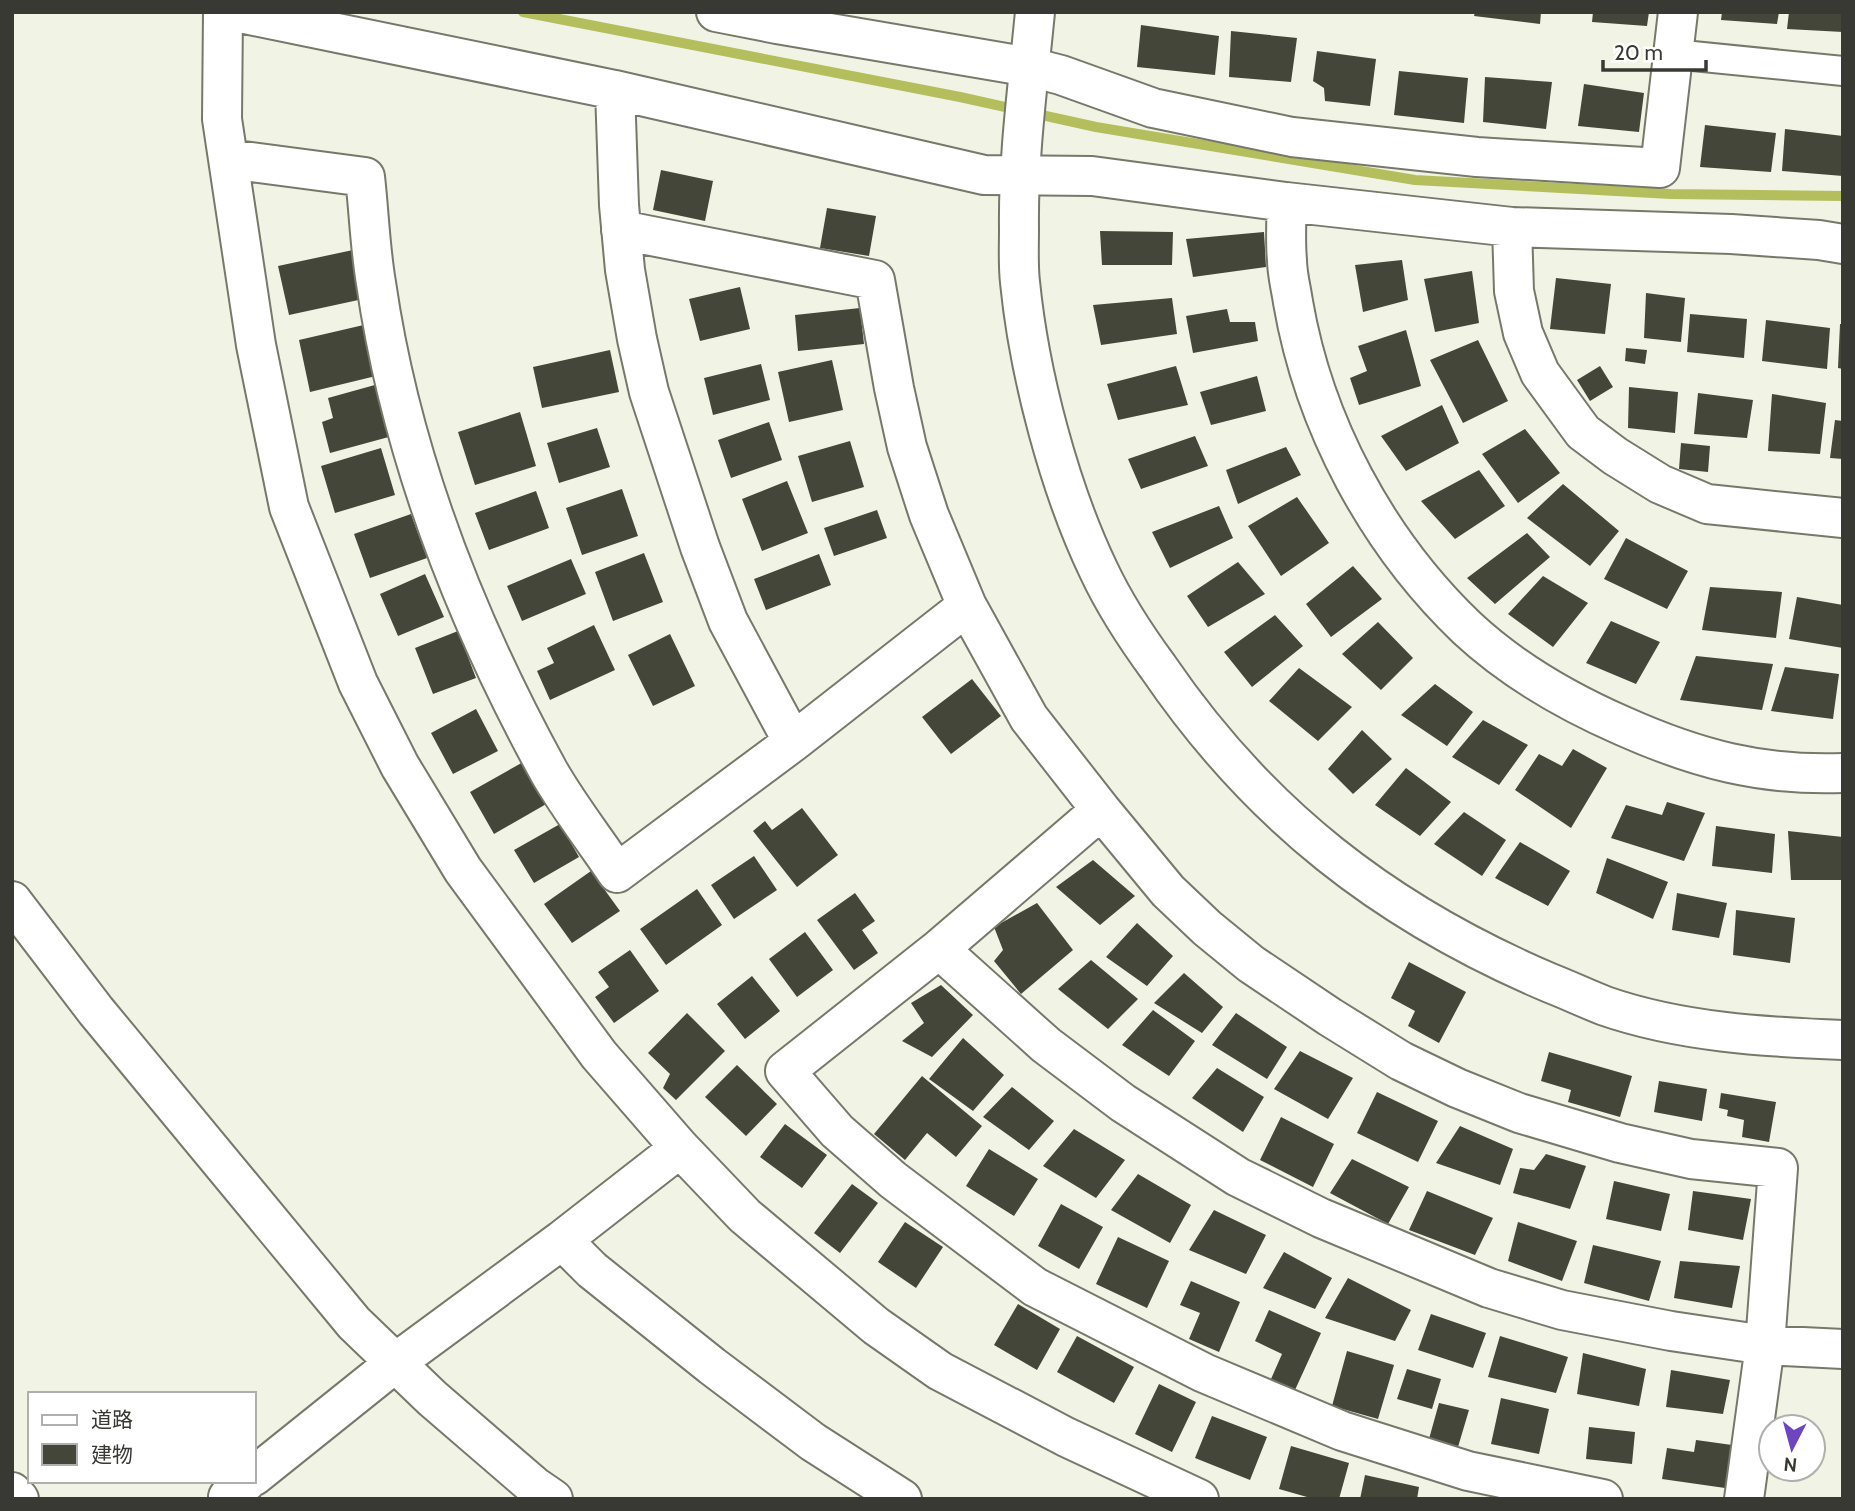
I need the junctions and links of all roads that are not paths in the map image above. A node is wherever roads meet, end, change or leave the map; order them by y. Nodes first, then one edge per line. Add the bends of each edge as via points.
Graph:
1 (223, 12) edge
2 (235, 12) edge
3 (716, 12) edge
4 (1035, 12) edge
5 (1678, 12) edge
6 (778, 18) edge
7 (1673, 54) junction
8 (1843, 71) edge
9 (1028, 83) junction
10 (615, 90) junction
11 (228, 159) junction
12 (1018, 177) junction
13 (1286, 202) junction
14 (1512, 227) junction
15 (621, 230) junction
16 (1843, 244) edge
17 (1843, 518) edge
18 (967, 606) junction
19 (793, 742) junction
20 (1843, 773) edge
21 (1101, 810) junction
22 (12, 901) edge
23 (939, 949) junction
24 (1843, 1040) edge
25 (680, 1148) junction
26 (562, 1240) junction
27 (1765, 1345) junction
28 (1843, 1349) edge
29 (395, 1363) junction
30 (256, 1474) edge
31 (245, 1483) edge
32 (12, 1492) edge
33 (19, 1499) edge
34 (231, 1499) edge
35 (553, 1499) edge
36 (902, 1499) edge
37 (1199, 1499) edge
38 (1603, 1499) edge
39 (1744, 1499) edge

1 - 11 street via 222,119
2 - 10 street
3 - 6 street
4 - 9 street
5 - 7 street
6 - 9 street
7 - 8 street
7 - 9 street via 1660,168 1477,157 1292,137 1153,108 1061,75
9 - 12 street
10 - 12 street via 984,175
10 - 15 street
11 - 19 street via 365,177 376,284 397,387 431,509 484,644 550,774 617,873
11 - 25 street via 256,345 289,507 358,684 400,766 463,870 599,1055
12 - 13 street via 1092,176
12 - 24 street via 1019,279 1030,353 1071,501 1099,571 1134,633 1184,705 1283,816 1416,917 1503,963 1607,1006 1695,1028
13 - 14 street
13 - 20 street via 1287,262 1297,320 1306,364 1326,418 1349,470 1402,555 1468,629 1549,688 1659,743 1751,768
14 - 16 street via 1731,234
14 - 17 street via 1514,290 1523,333 1539,373 1583,432 1660,484 1707,504
15 - 18 street via 875,280 907,447
15 - 19 street via 649,392 699,547 728,621
18 - 19 street
18 - 21 street via 1030,718
21 - 23 street
21 - 27 street via 1168,891 1251,964 1401,1061 1518,1113 1620,1143 1691,1159 1778,1168
22 - 29 street via 96,1011 316,1278
23 - 27 street via 1046,1045 1123,1103 1238,1177 1321,1218 1489,1288 1562,1310
23 - 38 street via 785,1071 837,1132 893,1180 1035,1287 1204,1373 1342,1431 1468,1471
25 - 26 street
25 - 37 street via 745,1216 876,1325 940,1371
26 - 29 street
26 - 36 street via 592,1270 722,1374 813,1442
27 - 28 street
27 - 39 street
29 - 30 street
29 - 35 street
31 - 34 street via 228,1497
32 - 33 street

